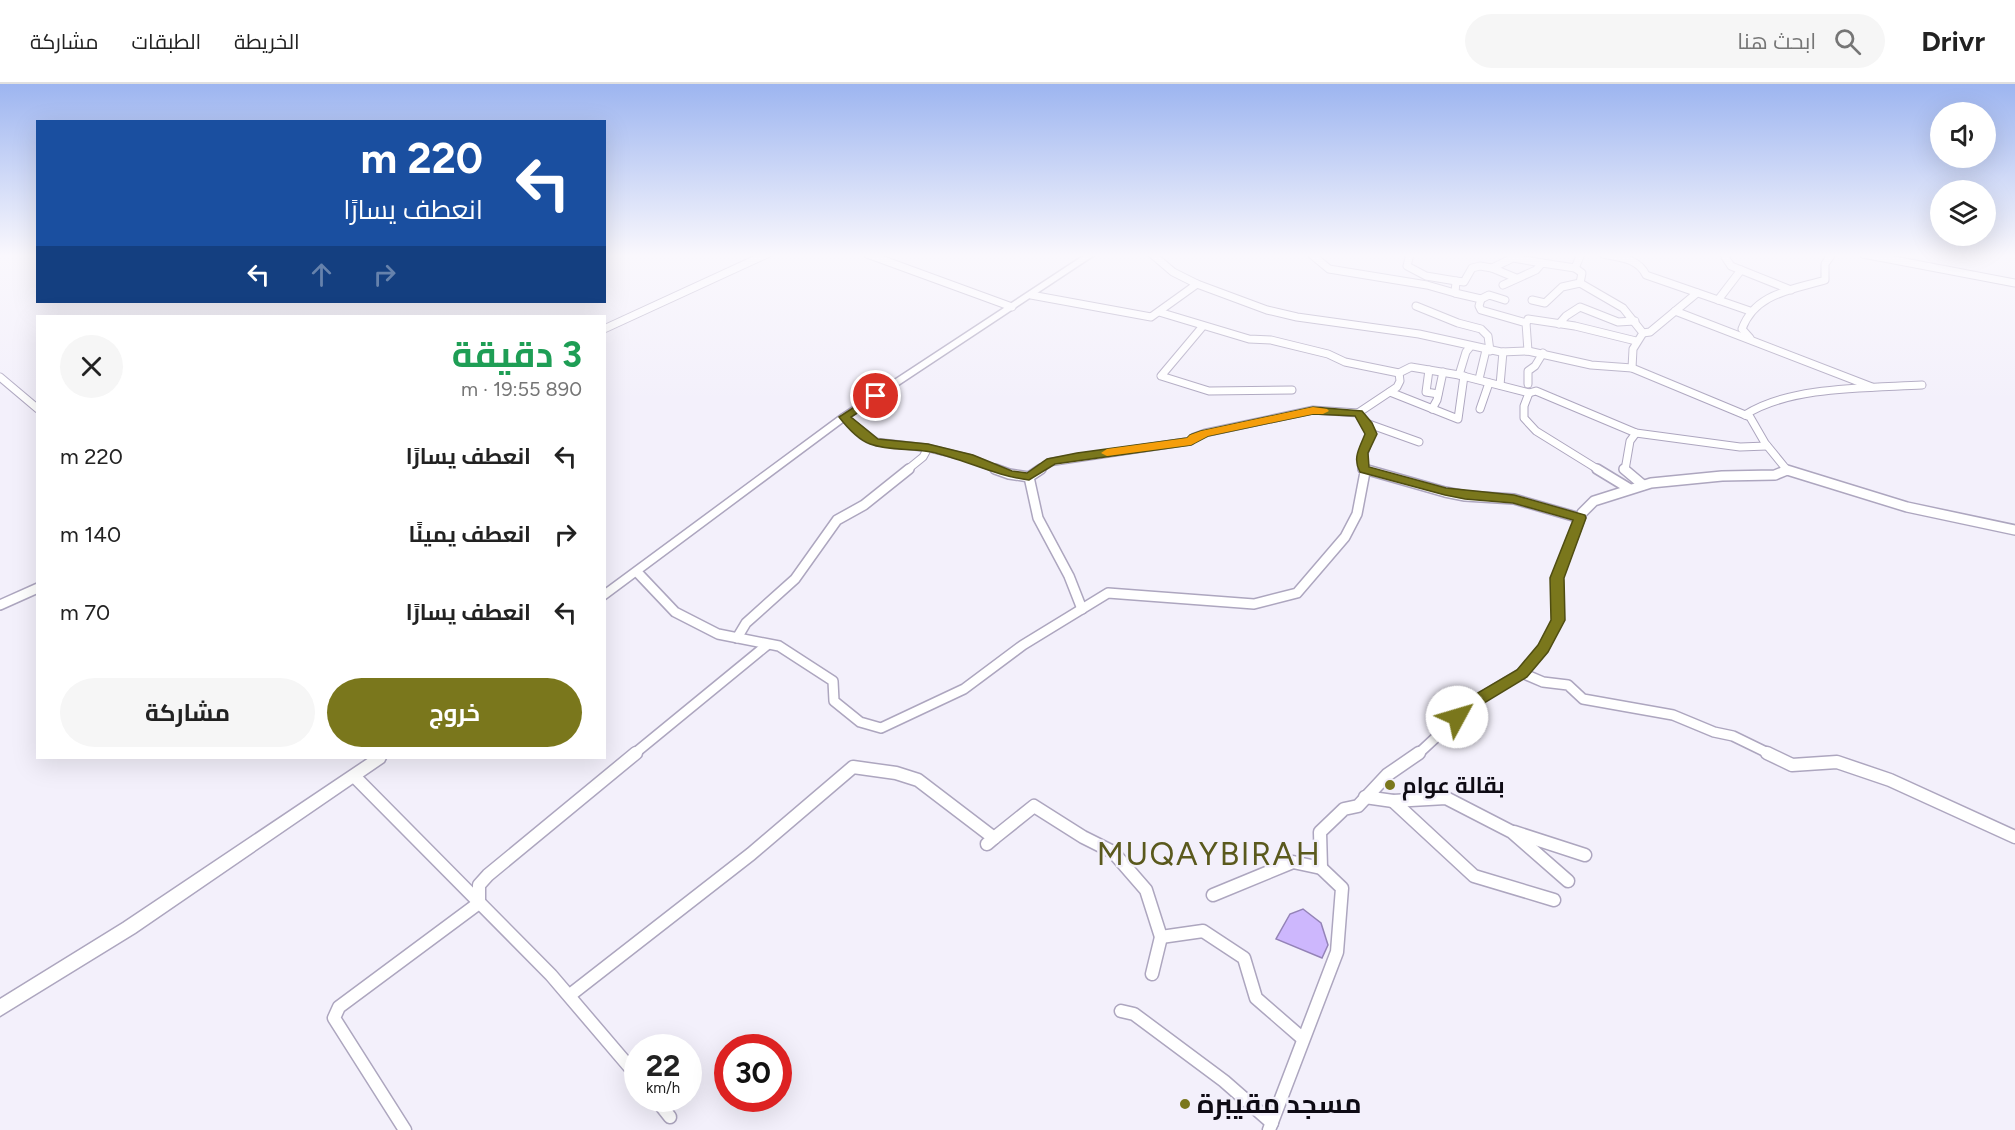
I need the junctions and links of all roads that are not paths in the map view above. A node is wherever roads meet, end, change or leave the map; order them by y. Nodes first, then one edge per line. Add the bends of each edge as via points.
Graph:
1 (662, 303) edge
2 (1000, 303) edge
3 (1019, 303) edge
4 (1076, 303) edge
5 (1171, 303) edge
6 (1248, 303) edge
7 (1480, 303) edge
8 (1614, 303) edge
9 (1685, 303) edge
10 (1726, 303) edge
11 (1760, 303) edge
12 (1416, 306) dead end
13 (1012, 307) junction
14 (1675, 311) junction
15 (1750, 311) junction
16 (1159, 312) junction
17 (1635, 321) junction
18 (1526, 323) junction
19 (1559, 324) junction
20 (1203, 326) junction
21 (606, 328) edge
22 (1642, 333) junction
23 (1752, 339) junction
24 (1636, 341) junction
25 (1470, 347) junction
26 (1488, 350) junction
27 (1527, 351) junction
28 (1503, 352) junction
29 (1543, 353) junction
30 (1632, 368) junction
31 (1429, 370) junction
32 (1443, 372) junction
33 (1399, 373) junction
34 (1461, 375) junction
35 (0, 377) edge
36 (1479, 380) junction
37 (1489, 383) junction
38 (1500, 385) junction
39 (1922, 385) dead end
40 (1872, 387) junction
41 (1528, 389) junction
42 (1292, 390) dead end
43 (1390, 392) junction
44 (1438, 394) junction
45 (36, 407) edge
46 (1432, 409) junction
47 (1480, 409) dead end
48 (1358, 413) junction
49 (1745, 415) junction
50 (844, 417) junction
51 (1366, 423) junction
52 (1636, 433) junction
53 (1419, 442) dead end
54 (1767, 446) junction
55 (928, 448) junction
56 (1364, 469) junction
57 (1787, 470) junction
58 (1029, 477) junction
59 (1643, 485) junction
60 (1630, 489) junction
61 (1580, 518) junction
62 (2015, 530) edge
63 (638, 573) junction
64 (36, 589) edge
65 (606, 595) edge
66 (0, 605) edge
67 (1082, 609) junction
68 (737, 638) junction
69 (767, 645) junction
70 (1522, 673) junction
71 (378, 759) edge
72 (354, 776) junction
73 (1365, 797) junction
74 (1393, 801) junction
75 (1512, 832) junction
76 (2015, 837) edge
77 (1585, 855) dead end
78 (1321, 868) junction
79 (1568, 881) dead end
80 (1213, 896) dead end
81 (1554, 900) dead end
82 (479, 903) junction
83 (1161, 937) junction
84 (1152, 974) dead end
85 (570, 995) junction
86 (0, 1008) edge
87 (1121, 1011) dead end
88 (1302, 1038) junction
89 (624, 1060) edge
90 (666, 1112) edge
91 (670, 1117) dead end
92 (1270, 1126) edge
93 (405, 1130) edge

1 - 21 street
2 - 13 street
3 - 13 street
4 - 16 street via 1151,316
5 - 16 street
6 - 25 street via 1267,310 1419,334
7 - 18 street via 1481,310
8 - 17 street
9 - 14 street
10 - 15 street
11 - 15 street
12 - 26 street via 1480,328 1487,336
13 - 50 street
14 - 22 street via 1650,332
14 - 23 street
15 - 23 street via 1742,328
16 - 20 street
17 - 19 street via 1618,322 1580,307
17 - 22 street
18 - 19 street via 1528,319
18 - 27 street
19 - 24 street
20 - 33 street
20 - 42 street via 1161,376 1209,391
22 - 24 street
23 - 40 street
24 - 30 street via 1630,355
25 - 26 street
25 - 34 street
26 - 28 street
26 - 36 street
27 - 28 street
27 - 29 street
28 - 38 street
29 - 30 street via 1592,365
29 - 41 street via 1528,371
30 - 49 street
31 - 32 street
31 - 33 street via 1411,367
31 - 44 street via 1426,392
32 - 34 street
32 - 44 street
33 - 43 street via 1400,381
34 - 36 street
34 - 46 street via 1458,419
35 - 45 street
36 - 37 street
37 - 38 street
37 - 47 street
38 - 41 street
39 - 40 street
40 - 49 street via 1783,397
41 - 52 street
41 - 60 street via 1524,418 1536,431
43 - 46 street
43 - 48 street
44 - 46 street
48 - 51 street
48 - 58 street via 1313,410 1205,433 1191,441 1051,462
49 - 54 street
50 - 55 street via 876,442
50 - 63 street
51 - 53 street
51 - 56 street via 1371,434 1363,453
52 - 54 street via 1740,447
52 - 59 street via 1630,441 1624,469
54 - 57 street
55 - 58 street
55 - 68 street via 923,457 864,505 837,520 795,579 746,623
56 - 61 street via 1445,492 1514,499
56 - 67 street via 1357,514 1346,537 1297,593 1254,604 1108,593
57 - 59 street via 1775,475 1694,478
57 - 62 street via 1907,507
58 - 67 street via 1038,518
59 - 60 street
60 - 61 street via 1594,501
61 - 70 street via 1557,578 1558,620 1543,649
63 - 65 street
63 - 68 street via 675,612 718,634
64 - 66 street
67 - 69 street via 1023,645 964,689 881,728 860,722 834,701 833,681 779,645
68 - 69 street
69 - 82 street via 488,875 479,885
70 - 73 street via 1474,702
70 - 76 street via 1543,682 1568,685 1583,699 1673,715 1733,736 1792,765 1837,762 1890,780
71 - 72 street
72 - 82 street
72 - 86 street via 129,928
73 - 74 street
73 - 78 street via 1358,806 1344,809 1320,832
74 - 75 street via 1446,798
74 - 81 street via 1474,876
75 - 77 street
75 - 79 street
78 - 80 street via 1293,862
78 - 88 street via 1342,888 1337,952
82 - 85 street
82 - 93 street via 336,1012 334,1018
83 - 84 street
83 - 85 street via 1146,890 1113,852 1038,806 990,841 918,780 853,767 751,854
83 - 88 street via 1203,931 1244,958 1256,998
85 - 89 street
87 - 92 street via 1134,1014 1224,1081
88 - 92 street
90 - 91 street

